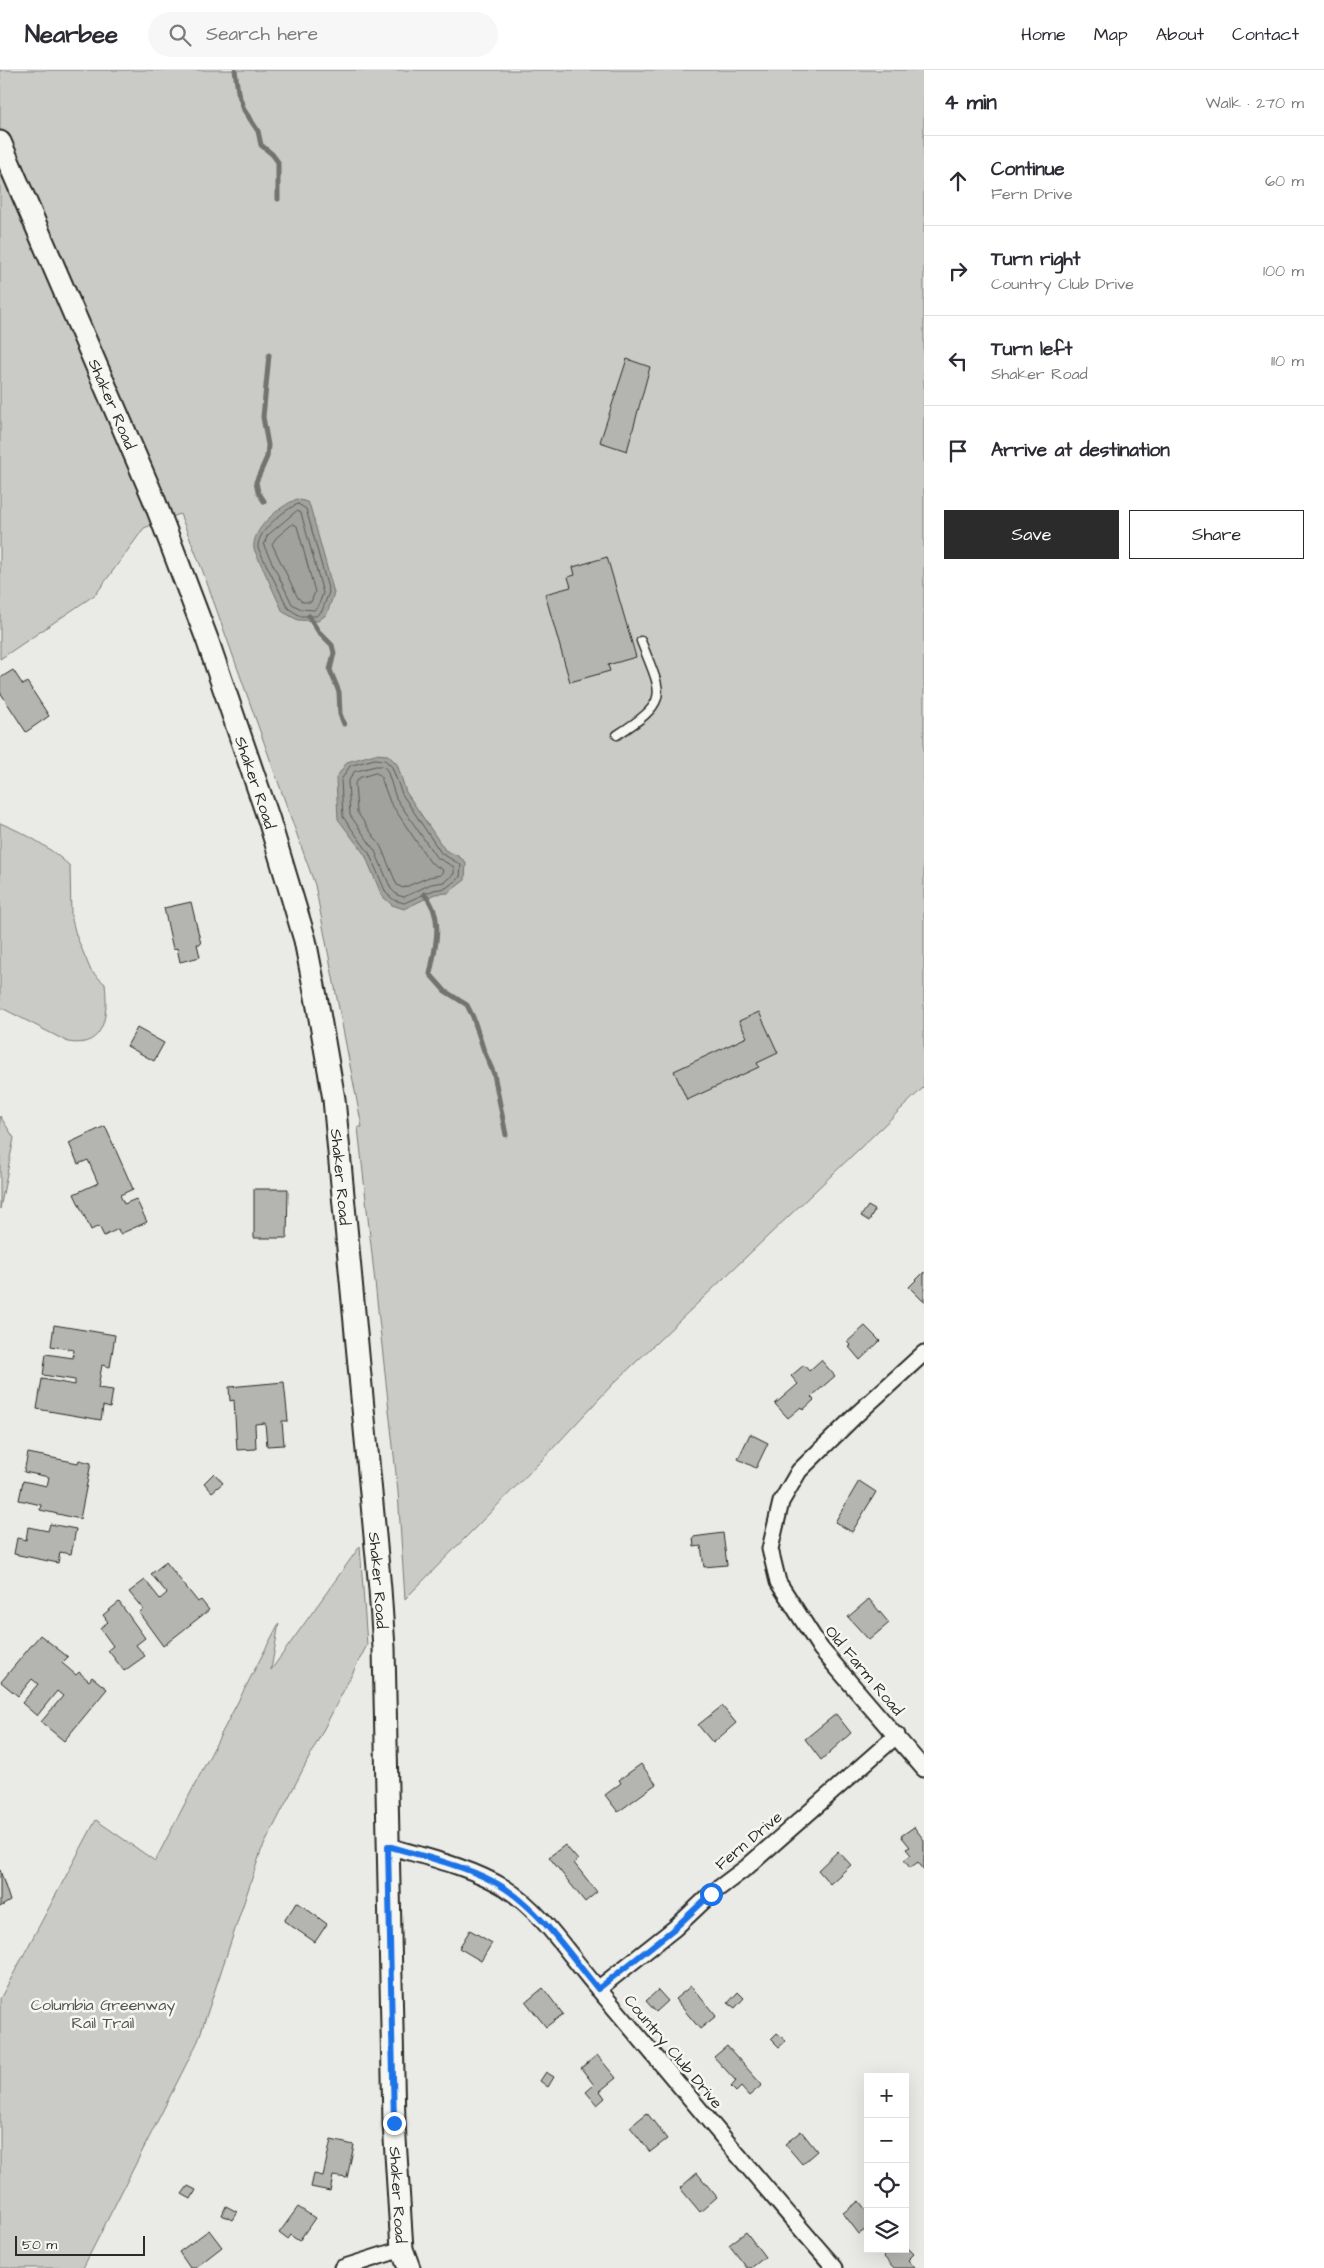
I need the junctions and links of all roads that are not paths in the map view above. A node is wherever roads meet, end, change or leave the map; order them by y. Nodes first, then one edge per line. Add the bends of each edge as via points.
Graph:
1 (0, 142) edge
2 (641, 640) dead end
3 (617, 735) dead end
4 (924, 1353) edge
5 (897, 1736) junction
6 (924, 1769) edge
7 (388, 1846) junction
8 (598, 1989) junction
9 (405, 2259) edge
10 (342, 2268) edge
11 (835, 2268) edge

1 - 7 street, Shaker Road via 152,497 193,603 269,820 305,940 334,1099 375,1517 384,1648
2 - 3 lane via 658,686 658,696 648,712
4 - 5 street, Old Farm Road via 799,1471 781,1502 770,1549 778,1582 821,1649
5 - 6 street, Old Farm Road
5 - 8 street, Fern Drive via 675,1928
7 - 8 street, Country Club Drive via 480,1876 505,1888 532,1912
7 - 9 street, Shaker Road via 394,2123
8 - 11 street, Country Club Drive
9 - 10 street

